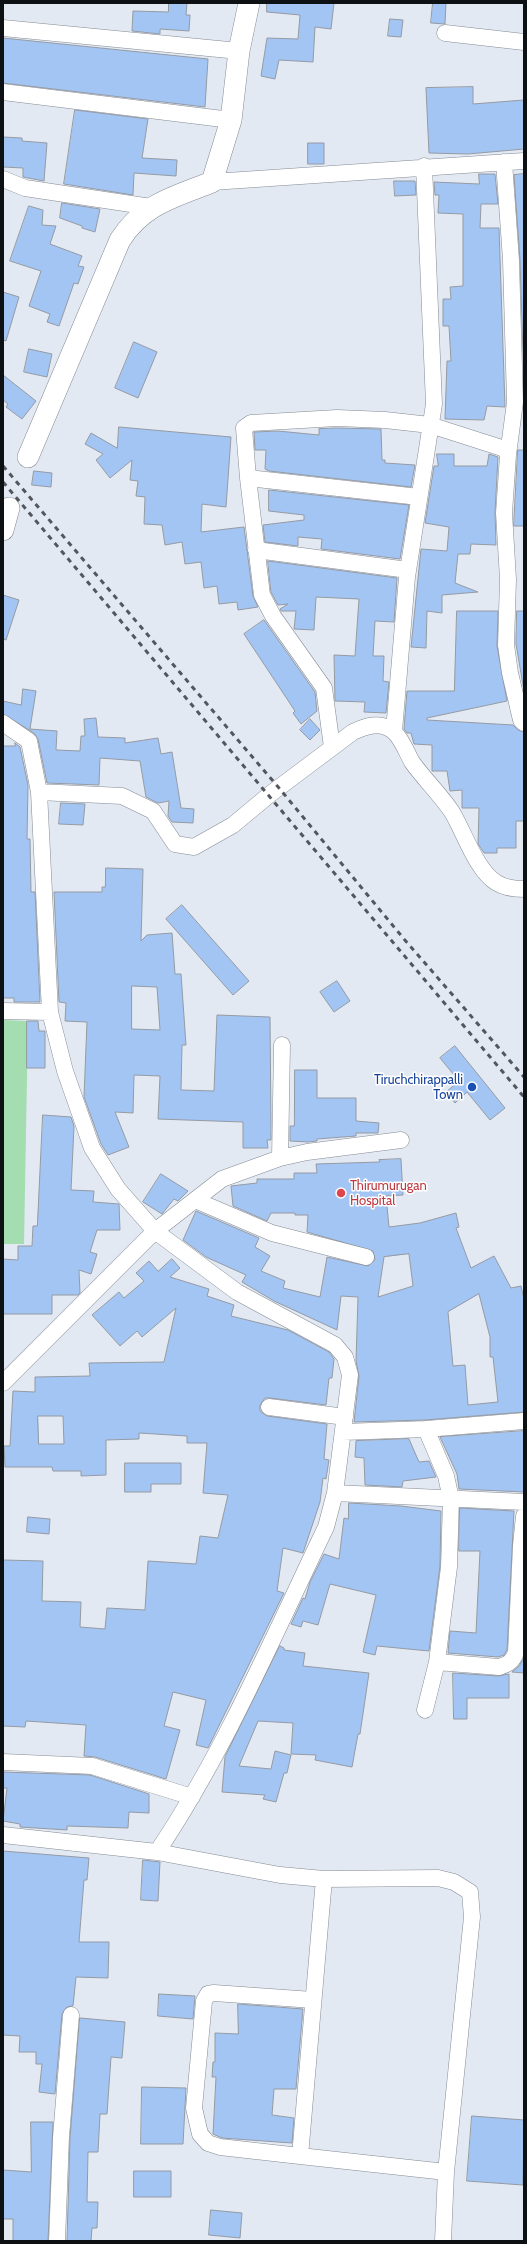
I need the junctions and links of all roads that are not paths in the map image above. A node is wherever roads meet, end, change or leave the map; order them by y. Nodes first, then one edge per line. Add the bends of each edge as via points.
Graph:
1 (248, 3) edge
2 (3, 28) edge
3 (445, 33) dead end
4 (524, 42) edge
5 (239, 52) junction
6 (3, 92) edge
7 (231, 120) junction
8 (524, 161) edge
9 (504, 162) junction
10 (424, 166) junction
11 (3, 179) edge
12 (212, 182) junction
13 (151, 207) junction
14 (430, 425) junction
15 (508, 455) junction
16 (28, 457) dead end
17 (248, 478) junction
18 (419, 497) junction
19 (9, 508) dead end
20 (3, 530) edge
21 (256, 550) junction
22 (408, 570) junction
23 (524, 722) edge
24 (3, 723) edge
25 (394, 731) junction
26 (332, 748) junction
27 (39, 792) junction
28 (524, 889) edge
29 (3, 1011) edge
30 (50, 1012) junction
31 (282, 1045) dead end
32 (401, 1140) dead end
33 (280, 1158) junction
34 (195, 1200) junction
35 (155, 1231) junction
36 (366, 1257) dead end
37 (3, 1383) edge
38 (269, 1407) dead end
39 (524, 1421) edge
40 (344, 1424) junction
41 (426, 1429) junction
42 (335, 1493) junction
43 (451, 1498) junction
44 (524, 1502) edge
45 (524, 1516) edge
46 (523, 1545) edge
47 (437, 1662) junction
48 (425, 1710) dead end
49 (3, 1762) edge
50 (192, 1798) junction
51 (3, 1835) edge
52 (157, 1852) junction
53 (324, 1879) junction
54 (313, 2000) junction
55 (71, 2015) dead end
56 (300, 2156) junction
57 (446, 2172) junction
58 (57, 2241) edge
59 (443, 2241) edge

1 - 5 main road
2 - 5 street
3 - 4 street
5 - 7 main road
6 - 7 street
7 - 12 main road
8 - 9 street
9 - 10 street
9 - 15 street via 512,260 515,402
10 - 12 street
10 - 14 street via 434,404
11 - 13 street via 25,188
12 - 13 main road
13 - 16 main road via 127,228 120,240
14 - 15 street via 502,446
14 - 17 street via 337,418 251,423 244,428
14 - 18 street
15 - 23 street via 504,513 508,579 506,645 510,673 521,720
17 - 18 street
17 - 21 street
18 - 22 street
19 - 20 main road
21 - 22 street
21 - 26 street via 262,595 273,616 324,688
22 - 25 street
24 - 27 street via 29,741
25 - 26 street via 379,725 365,726
25 - 28 street via 418,770 451,811 486,873 497,883 514,889
26 - 27 street via 233,825 193,847 175,844 152,811 122,796
27 - 30 street
29 - 30 street
30 - 35 street via 65,1071 92,1148 118,1189
31 - 33 street
32 - 33 street
33 - 34 street via 232,1174
34 - 35 street
34 - 36 street via 272,1233
35 - 37 street
35 - 40 street via 237,1292 338,1347 345,1357 350,1375
38 - 40 street
39 - 41 street
40 - 41 street
40 - 42 street
41 - 43 street via 446,1476
42 - 43 street
42 - 50 street via 326,1527 232,1722
43 - 44 street
43 - 47 street via 449,1567
45 - 46 street
46 - 47 street via 516,1652 513,1659 499,1667
47 - 48 street
49 - 50 street via 92,1766
50 - 52 street
51 - 52 street
52 - 53 street via 280,1875
53 - 54 street
53 - 57 street via 438,1878 454,1882 470,1892 472,1917
54 - 56 street
54 - 56 street via 208,1994 204,2002 195,2100 196,2124 208,2143 220,2147
55 - 58 street via 61,2137
56 - 57 street
57 - 59 street

